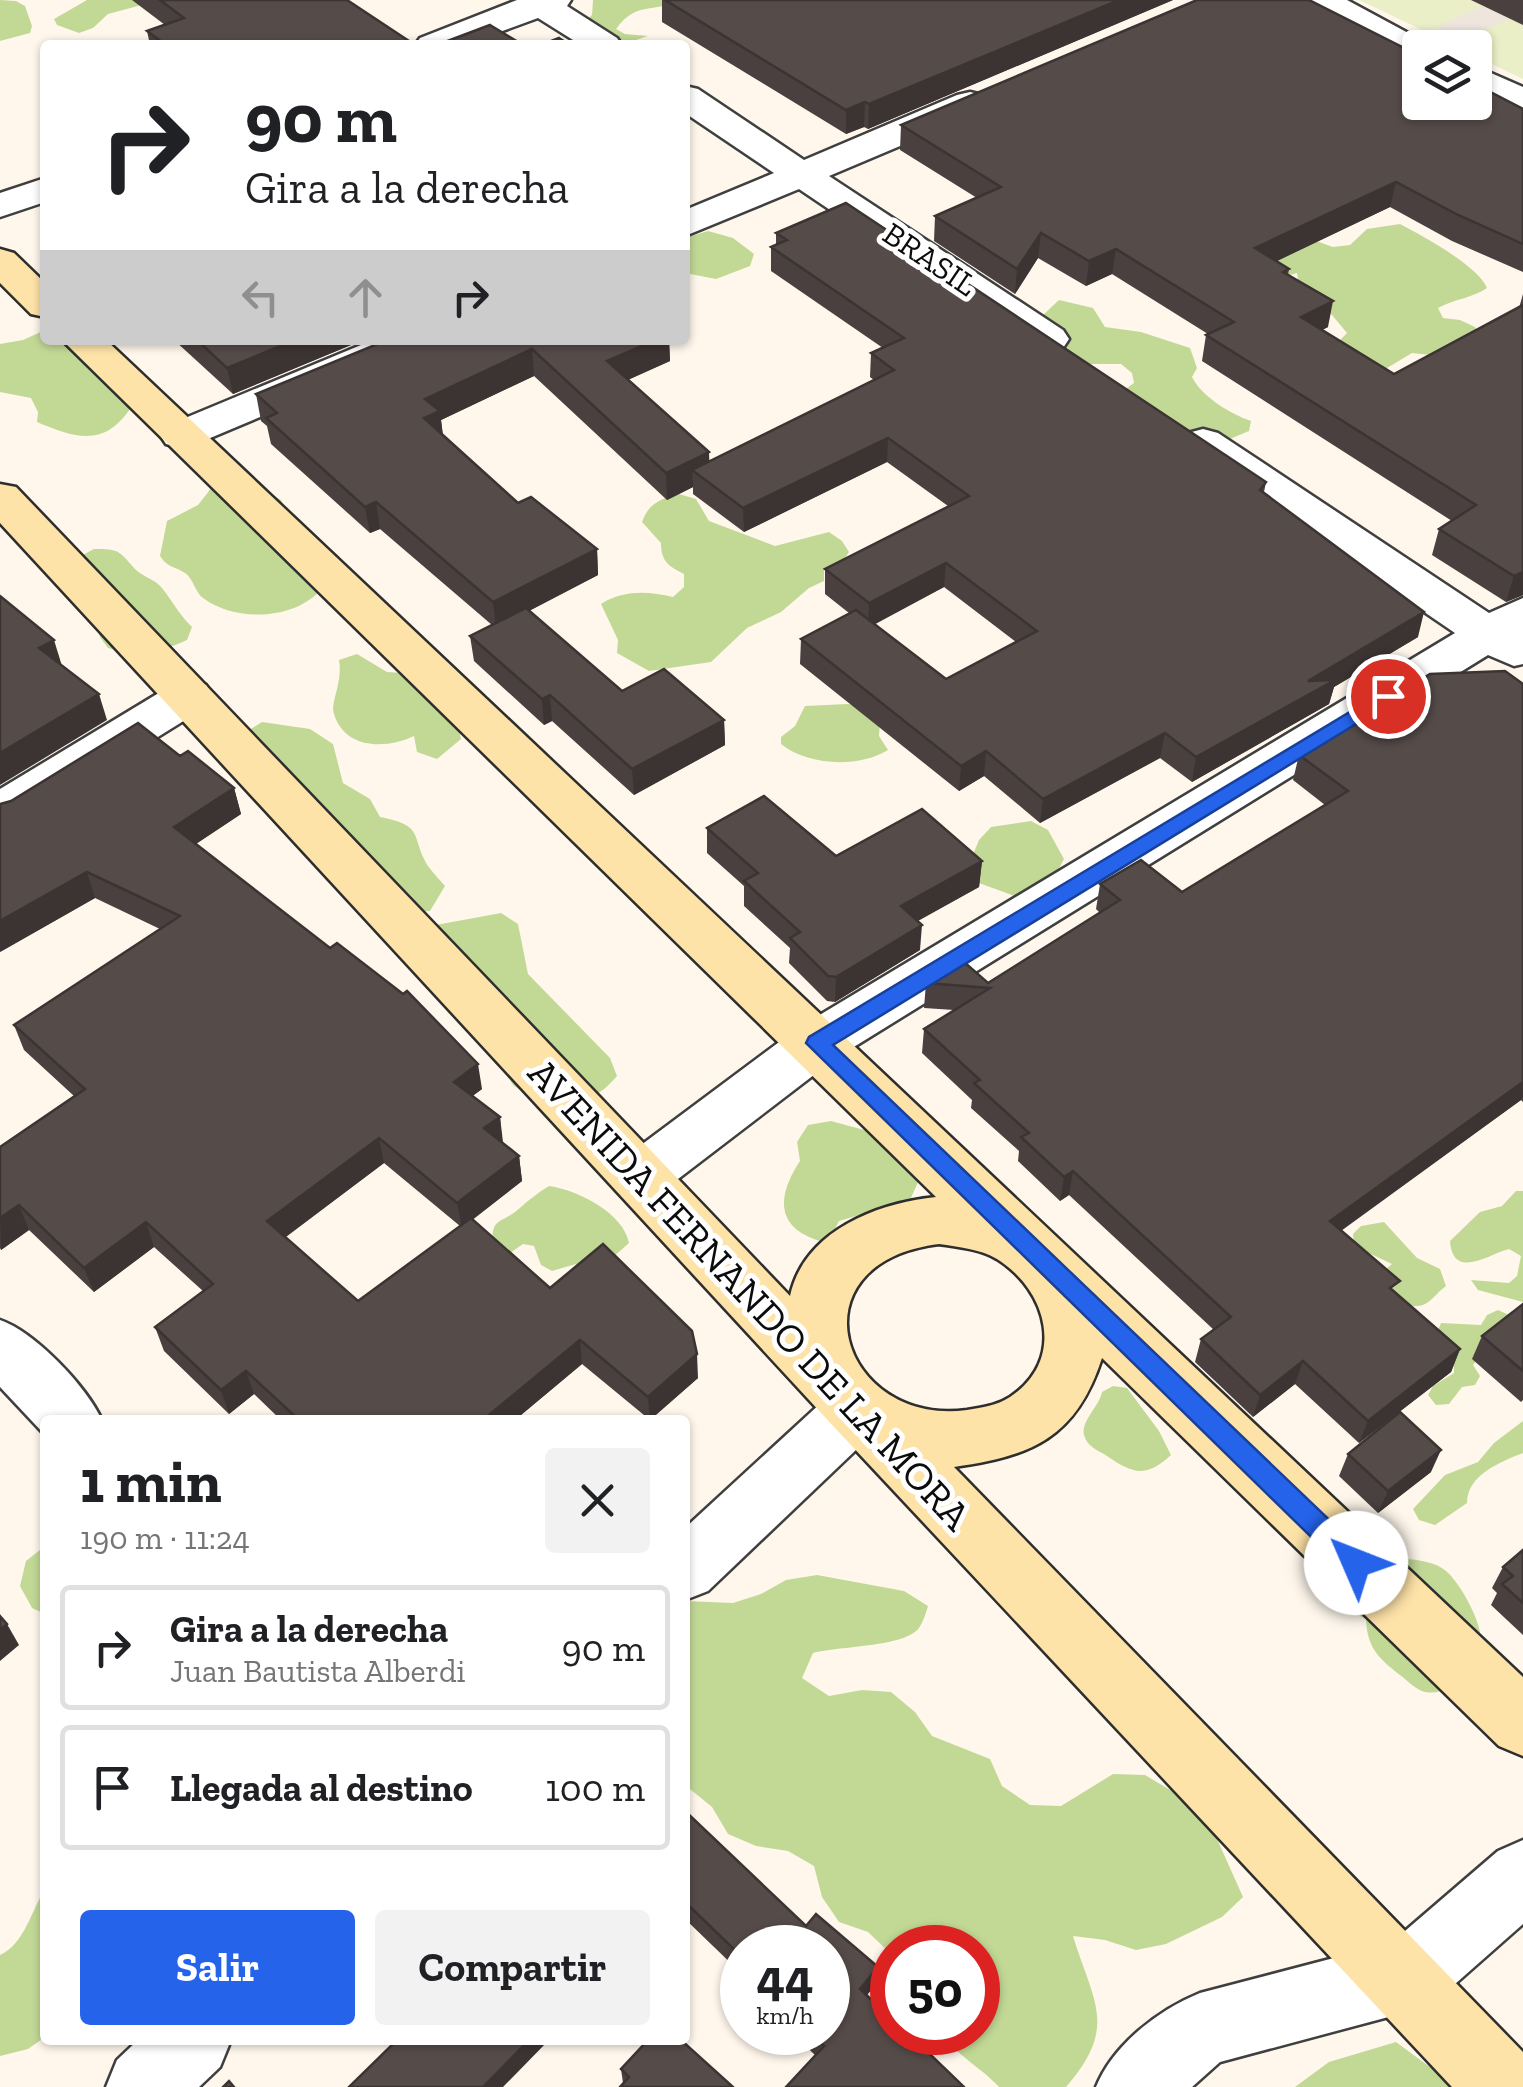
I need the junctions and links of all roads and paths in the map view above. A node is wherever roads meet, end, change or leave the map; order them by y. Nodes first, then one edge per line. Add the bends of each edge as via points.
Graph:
1 (1321, 0) edge
2 (543, 2) edge
3 (445, 40) edge
4 (597, 40) edge
5 (1402, 41) edge
6 (1492, 86) edge
7 (1000, 91) edge
8 (690, 100) edge
9 (1523, 101) edge
10 (805, 174) junction
11 (40, 191) edge
12 (0, 206) edge
13 (690, 222) edge
14 (0, 261) edge
15 (40, 299) edge
16 (87, 345) edge
17 (396, 345) edge
18 (1082, 360) edge
19 (1163, 415) edge
20 (180, 435) junction
21 (0, 496) edge
22 (1512, 635) edge
23 (189, 696) junction
24 (0, 812) edge
25 (817, 1043) junction
26 (640, 1176) junction
27 (1052, 1270) junction
28 (0, 1346) edge
29 (857, 1409) junction
30 (66, 1415) edge
31 (690, 1565) edge
32 (1523, 1723) edge
33 (1523, 1876) edge
34 (1400, 1979) junction
35 (188, 2045) edge
36 (144, 2087) edge
37 (1134, 2087) edge
38 (1504, 2087) edge

1 - 5 street
2 - 3 street
2 - 4 street
6 - 9 street
7 - 10 street
8 - 10 street, BRASIL
10 - 13 street
10 - 18 street, BRASIL
11 - 12 street
14 - 15 main road
16 - 20 main road
17 - 20 street
19 - 22 street
20 - 25 main road
21 - 23 main road, AVENIDA FERNANDO DE LA MORA
22 - 25 street
23 - 24 street
23 - 26 main road, AVENIDA FERNANDO DE LA MORA
25 - 26 street
25 - 27 main road
26 - 29 main road, AVENIDA FERNANDO DE LA MORA
27 - 29 main road via 1070,1301 1077,1336 1070,1371 1050,1402 1018,1426 979,1439 936,1441 893,1430
27 - 29 main road via 1020,1243 980,1226 938,1220 896,1226 860,1243 832,1270 816,1304 816,1341 829,1378
27 - 32 main road
28 - 30 street
29 - 31 street
29 - 34 main road, AVENIDA FERNANDO DE LA MORA
33 - 34 street
34 - 37 street via 1200,2030
34 - 38 main road, AVENIDA FERNANDO DE LA MORA
35 - 36 street

